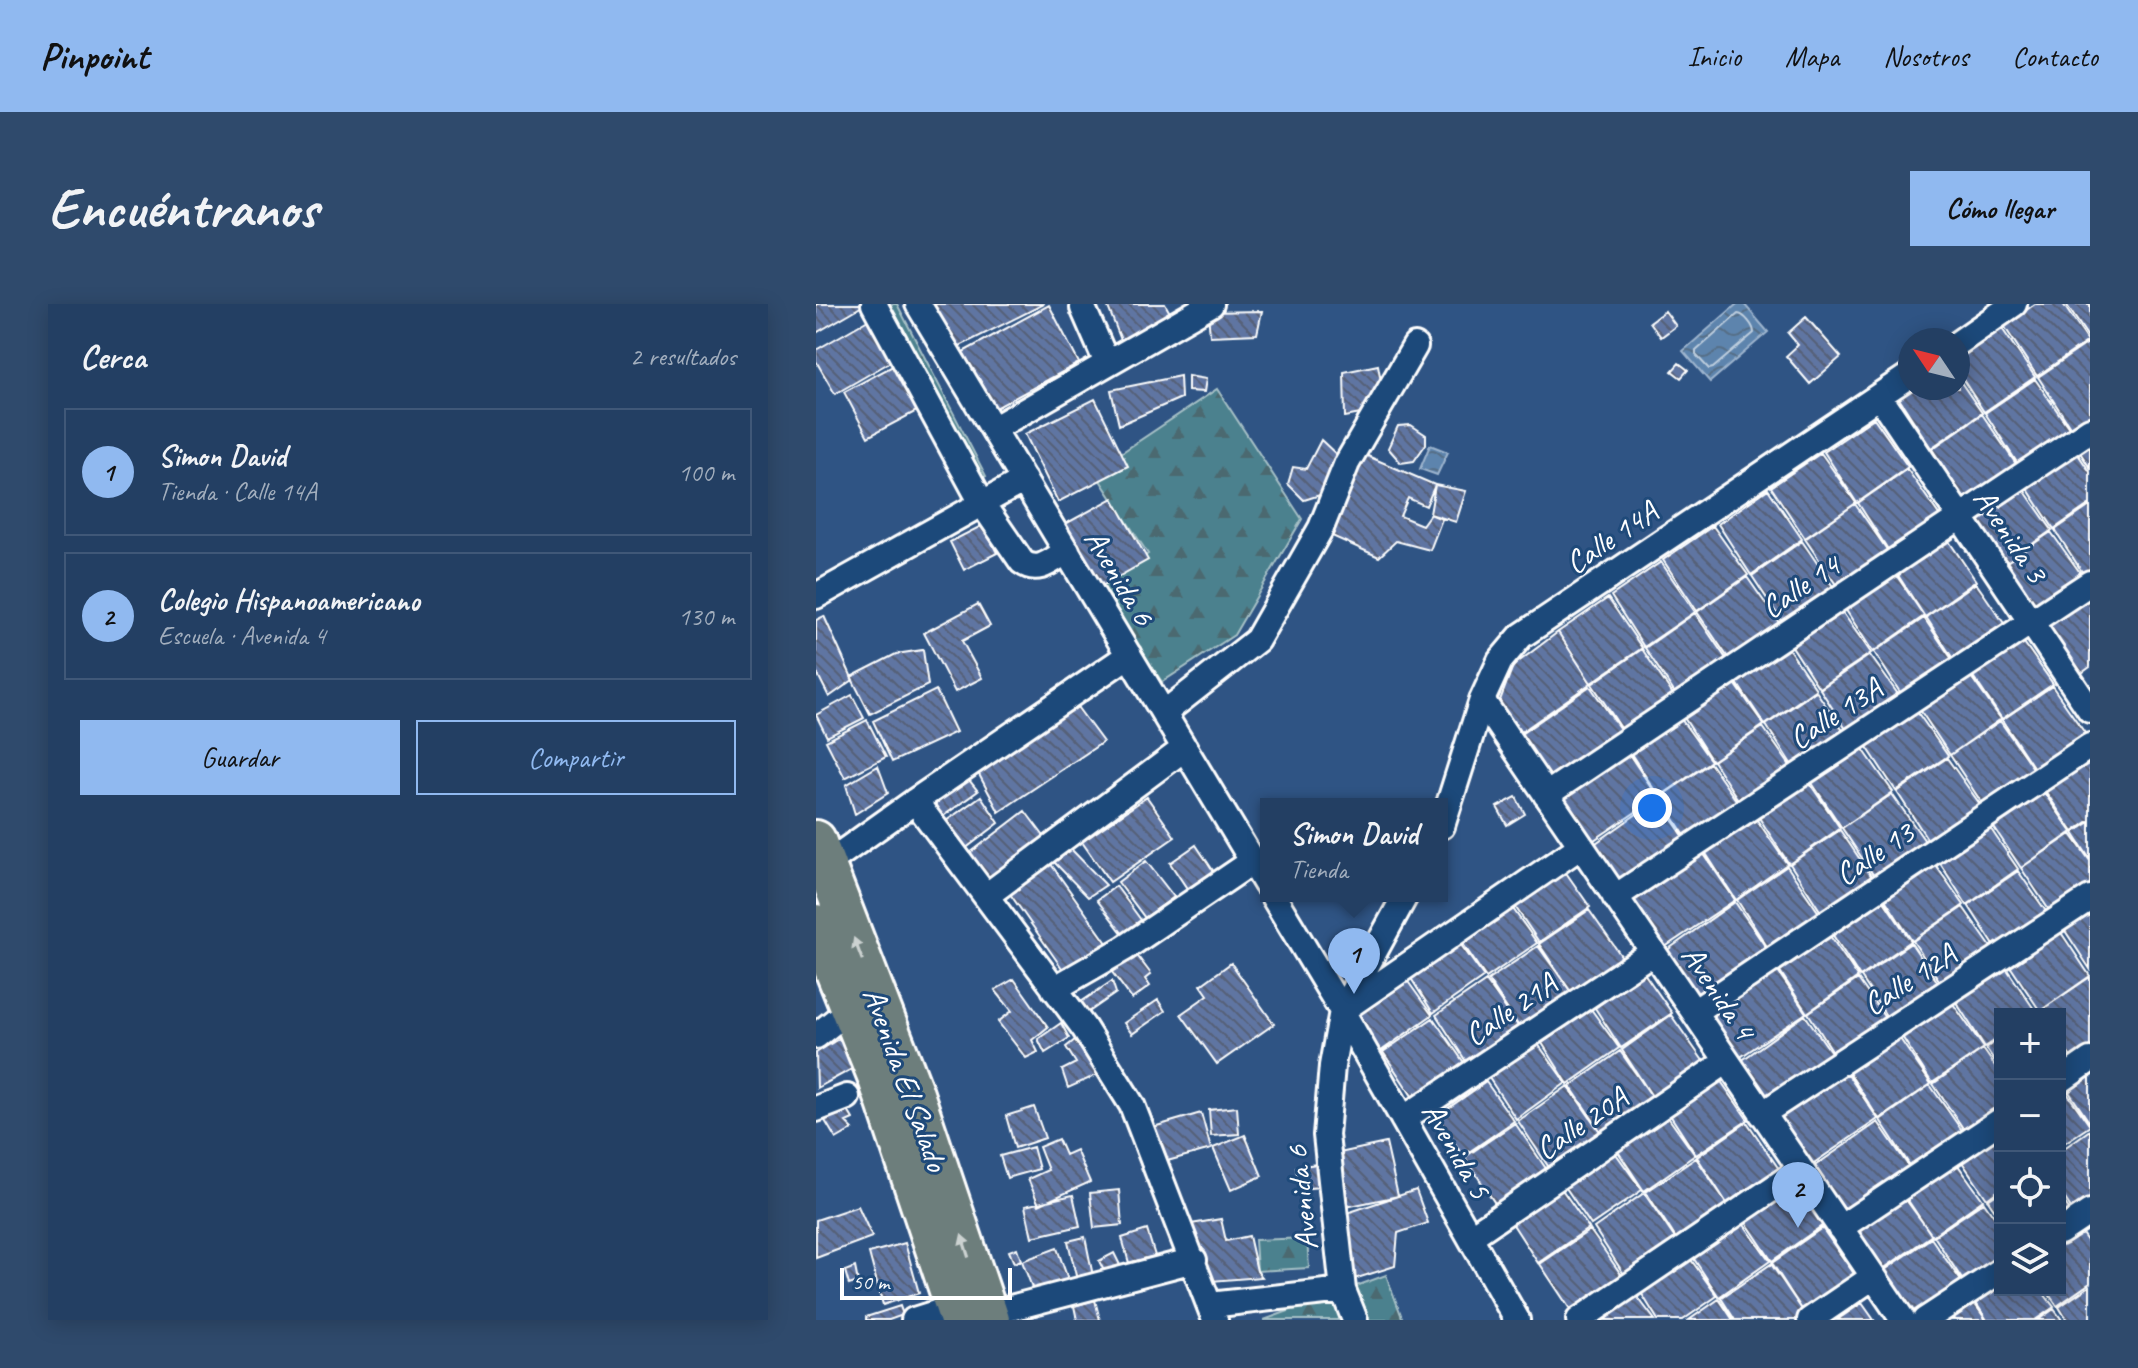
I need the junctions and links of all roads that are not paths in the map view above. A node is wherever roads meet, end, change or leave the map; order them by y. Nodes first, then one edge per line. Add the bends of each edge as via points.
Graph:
1 (874, 304) edge
2 (918, 304) edge
3 (1211, 304) edge
4 (2014, 304) edge
5 (1083, 308) dead end
6 (1970, 335) edge
7 (1415, 346) dead end
8 (1107, 363) junction
9 (1898, 383) edge
10 (1879, 396) junction
11 (993, 429) junction
12 (2090, 430) edge
13 (1024, 480) junction
14 (983, 505) junction
15 (1960, 517) junction
16 (1067, 551) junction
17 (2090, 583) edge
18 (816, 596) edge
19 (2031, 622) junction
20 (1129, 655) junction
21 (1482, 700) junction
22 (2090, 710) edge
23 (1164, 713) junction
24 (2090, 746) edge
25 (1185, 748) junction
26 (1546, 795) junction
27 (915, 801) junction
28 (1448, 807) edge
29 (1581, 846) junction
30 (821, 853) edge
31 (1253, 861) junction
32 (1260, 873) edge
33 (986, 896) junction
34 (1615, 897) junction
35 (2090, 898) edge
36 (1277, 902) edge
37 (1402, 902) edge
38 (816, 924) edge
39 (1653, 952) junction
40 (824, 957) edge
41 (1054, 989) junction
42 (850, 1009) junction
43 (1342, 1011) junction
44 (1694, 1012) junction
45 (816, 1036) edge
46 (2090, 1060) edge
47 (1727, 1061) junction
48 (2061, 1080) edge
49 (847, 1097) dead end
50 (816, 1109) edge
51 (1762, 1114) junction
52 (1403, 1119) junction
53 (1994, 1125) edge
54 (1800, 1170) junction
55 (2090, 1212) edge
56 (1840, 1228) junction
57 (2066, 1228) edge
58 (1470, 1237) junction
59 (1194, 1260) junction
60 (1994, 1275) edge
61 (1873, 1277) junction
62 (1343, 1290) junction
63 (1213, 1312) edge
64 (973, 1315) edge
65 (914, 1320) edge
66 (1355, 1320) edge
67 (1517, 1320) edge
68 (1579, 1320) edge
69 (1810, 1320) edge
70 (1903, 1320) edge
71 (1925, 1320) edge

1 - 14 street
2 - 11 street, Avenida 6
3 - 8 street
4 - 6 street
5 - 8 street
7 - 23 street via 1347,463 1321,528 1257,640
8 - 11 street
9 - 10 street, Calle 14A
10 - 15 street, Avenida 3
10 - 21 street, Calle 14A via 1521,636 1500,661
11 - 13 street, Avenida 6
12 - 15 street, Calle 14
13 - 14 street
13 - 16 street, Avenida 6
14 - 16 street via 1030,568 1038,569
14 - 18 street
15 - 19 street, Avenida 3
15 - 26 street, Calle 14
16 - 20 street, Avenida 6
17 - 19 street, Calle 13A
19 - 22 street, Avenida 3
19 - 34 street, Calle 13A
20 - 23 street, Avenida 6
20 - 27 street
21 - 26 street, Avenida 4
21 - 28 street, Calle 14A
23 - 25 street, Avenida 6
24 - 44 street, Calle 13
25 - 31 street, Avenida 6
25 - 33 street
26 - 29 street, Avenida 4
27 - 30 street
27 - 33 street
29 - 34 street, Avenida 4
29 - 43 street
64 -> 30 main road, Avenida El Salado via 913,1091
31 - 32 street, Avenida 6
31 - 41 street
33 - 41 street
34 - 39 street, Avenida 4
35 - 51 street, Calle 12A
36 - 43 street
37 - 43 street
38 - 40 main road, Avenida El Salado
39 - 44 street, Avenida 4
39 - 52 street, Calle 21A
40 - 42 main road, Avenida El Salado
41 - 59 street via 1132,1105
42 - 45 street
42 - 64 main road, Avenida El Salado
43 - 52 street, Avenida 5
43 - 62 street, Avenida 6 via 1326,1135
44 - 47 street, Avenida 4
46 - 48 street
47 - 51 street, Avenida 4
47 - 58 street, Calle 20A
49 - 50 street
51 - 54 street, Avenida 4
52 - 58 street, Avenida 5
53 - 56 street
54 - 56 street, Avenida 4
54 - 68 street
55 - 57 street
56 - 61 street, Avenida 4
58 - 67 street, Avenida 5
59 - 63 street
59 - 64 street
60 - 71 street
61 - 69 street
61 - 70 street, Avenida 4
62 - 63 street
62 - 66 street, Avenida 6
64 - 65 street

